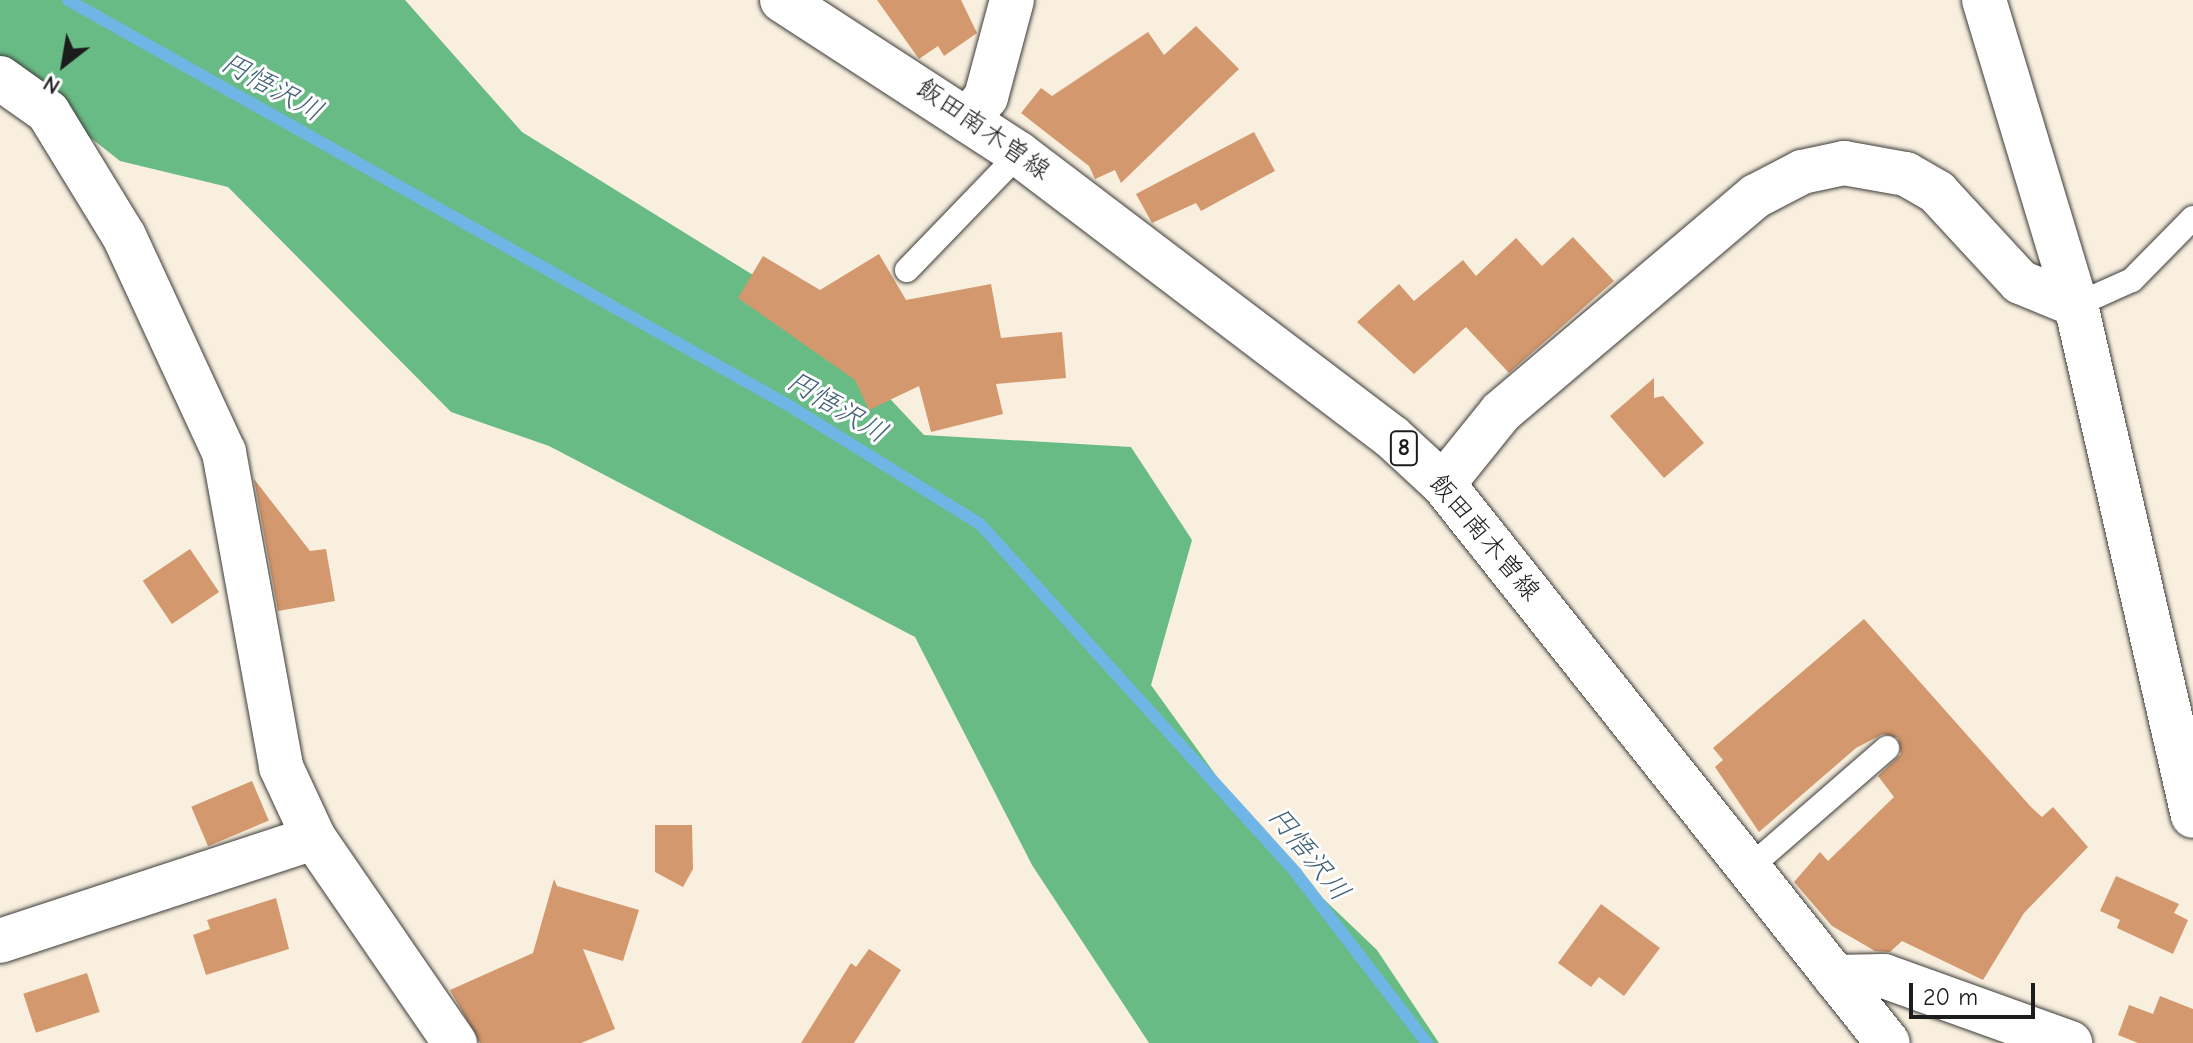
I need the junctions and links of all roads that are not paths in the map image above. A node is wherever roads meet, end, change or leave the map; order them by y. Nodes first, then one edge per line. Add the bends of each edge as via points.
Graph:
1 (782, 0) edge
2 (1012, 0) edge
3 (1984, 0) edge
4 (0, 78) edge
5 (969, 118) junction
6 (1019, 154) junction
7 (2193, 218) edge
8 (907, 270) dead end
9 (2076, 305) junction
10 (1443, 484) junction
11 (1887, 748) dead end
12 (2193, 816) edge
13 (314, 838) junction
14 (1749, 868) junction
15 (0, 941) edge
16 (1835, 977) junction
17 (455, 1043) edge
18 (1888, 1043) edge
19 (2070, 1043) edge

1 - 5 street, 飯田南木曽線 / 8
2 - 5 street via 992,82
3 - 9 street
4 - 13 street via 48,112 84,163 224,452 281,767
5 - 6 street, 飯田南木曽線 / 8
6 - 8 lane via 918,250
6 - 10 street, 飯田南木曽線 / 8 via 1392,437
7 - 9 lane via 2132,280
9 - 10 street via 2020,282 1937,192 1906,174 1844,163 1802,172 1756,196 1501,412 1484,443
9 - 12 street
10 - 14 street, 飯田南木曽線 / 8
11 - 14 lane
13 - 15 street
13 - 17 street
14 - 16 street, 飯田南木曽線 / 8
16 - 18 street, 飯田南木曽線 / 8
16 - 19 street via 1884,976

